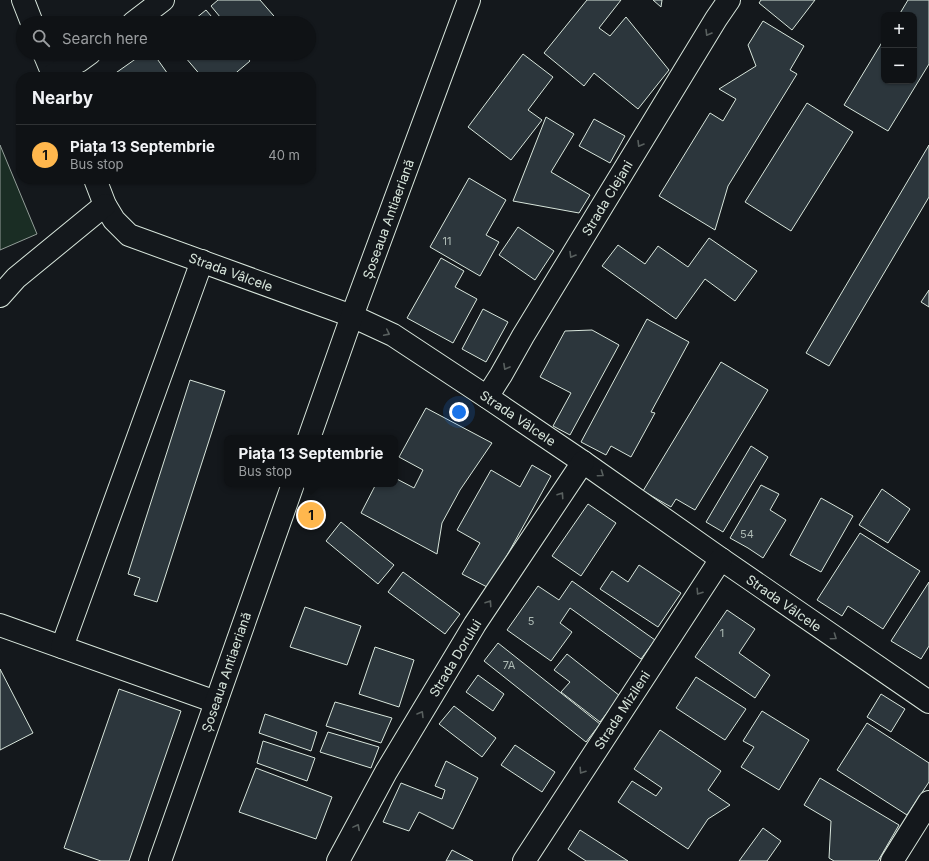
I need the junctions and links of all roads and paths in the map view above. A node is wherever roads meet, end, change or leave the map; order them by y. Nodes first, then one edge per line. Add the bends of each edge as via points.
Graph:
1 (23, 0) edge
2 (163, 0) edge
3 (469, 0) edge
4 (729, 0) edge
5 (29, 16) edge
6 (142, 16) edge
7 (47, 60) edge
8 (80, 60) edge
9 (52, 72) edge
10 (61, 72) edge
11 (97, 184) edge
12 (105, 205) junction
13 (202, 261) junction
14 (0, 296) edge
15 (352, 316) junction
16 (487, 398) junction
17 (310, 435) edge
18 (583, 462) junction
19 (292, 487) edge
20 (721, 559) junction
21 (0, 625) edge
22 (62, 647) junction
23 (216, 702) junction
24 (929, 702) edge
25 (929, 802) edge
26 (160, 861) edge
27 (338, 861) edge
28 (524, 861) edge
29 (892, 861) edge

1 - 5 street
2 - 6 street
3 - 15 street, Șoseaua Antiaeriană
4 -> 16 street, Strada Clejani
7 - 9 street
8 - 10 street
11 - 12 street, Strada Vâlcele
12 - 13 street, Strada Vâlcele via 114,220 129,235
12 - 14 street via 16,278
13 - 15 street, Strada Vâlcele
13 - 22 street
15 -> 16 street, Strada Vâlcele via 393,336
15 - 17 street, Șoseaua Antiaeriană
16 - 18 street, Strada Vâlcele
18 -> 20 street, Strada Vâlcele
27 -> 18 street, Strada Dorului via 386,772 475,624
19 - 23 street, Șoseaua Antiaeriană
20 -> 24 street, Strada Vâlcele
20 -> 28 street, Strada Mizileni
21 - 22 street
22 - 23 street
23 - 26 street, Șoseaua Antiaeriană
25 - 29 street

